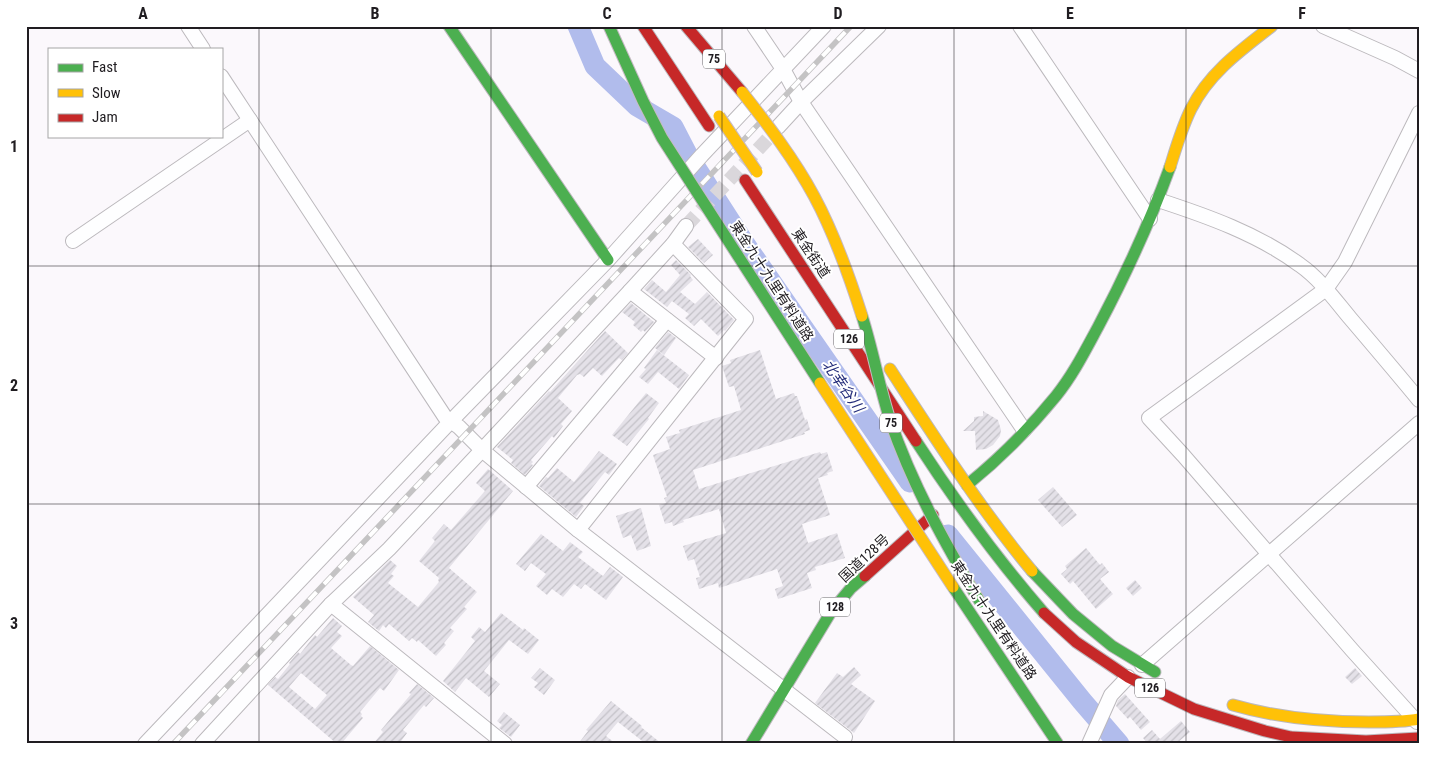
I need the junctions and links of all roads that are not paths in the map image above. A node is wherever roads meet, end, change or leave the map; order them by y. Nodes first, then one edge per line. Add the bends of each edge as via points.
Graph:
1 (188, 26) edge
2 (450, 26) edge
3 (609, 26) edge
4 (642, 26) edge
5 (686, 26) edge
6 (754, 26) edge
7 (824, 26) edge
8 (879, 26) edge
9 (1020, 26) edge
10 (1272, 26) edge
11 (1323, 26) edge
12 (202, 48) edge
13 (783, 69) junction
14 (1419, 71) edge
15 (222, 78) edge
16 (801, 102) junction
17 (716, 112) dead end
18 (1419, 113) edge
19 (250, 120) junction
20 (778, 127) tunnel mouth
21 (724, 149) dead end
22 (760, 176) dead end
23 (742, 177) dead end
24 (1158, 200) junction
25 (1150, 219) junction
26 (686, 226) tunnel mouth
27 (73, 241) dead end
28 (673, 244) junction
29 (608, 260) junction
30 (1326, 288) junction
31 (630, 291) junction
32 (845, 302) dead end
33 (667, 320) junction
34 (716, 358) junction
35 (1419, 400) edge
36 (451, 422) junction
37 (1419, 423) edge
38 (1024, 430) junction
39 (482, 450) junction
40 (967, 485) junction
41 (526, 487) junction
42 (947, 502) junction
43 (578, 530) junction
44 (1269, 554) junction
45 (331, 604) junction
46 (986, 611) dead end
47 (1003, 641) dead end
48 (1142, 665) junction
49 (1164, 677) dead end
50 (1128, 678) junction
51 (784, 691) junction
52 (1219, 700) dead end
53 (1418, 721) edge
54 (845, 737) dead end
55 (1419, 738) edge
56 (1292, 740) edge
57 (145, 744) edge
58 (202, 744) edge
59 (505, 744) edge
60 (751, 744) edge
61 (1058, 744) edge
62 (1067, 744) edge
63 (1089, 744) edge

1 - 12 street
2 - 29 main road
3 - 61 main road, 東金九十九里有料道路, bridge via 662,138 866,456
4 - 21 main road
5 - 46 main road, 東金九十九里有料道路 / 75, bridge via 782,144 821,210 853,290 886,406 919,492
6 - 13 street
7 - 13 street
8 - 16 street
9 - 25 street
10 - 24 main road, 国道128号 via 1226,63 1200,92 1190,110
11 - 14 street
13 - 16 street
13 - 29 street
15 - 19 street
16 - 20 street
16 - 38 street
17 - 22 main road, bridge
18 - 30 street via 1345,262
19 - 27 street
19 - 36 street
23 - 42 main road, 東金街道 / 126
24 - 25 main road, 国道128号
24 - 30 street via 1264,242 1302,265
25 - 38 main road, 国道128号 via 1079,362 1057,395
26 - 28 street
28 - 31 street
28 - 34 street via 746,319
29 - 36 street
30 - 35 street
30 - 44 street via 1149,418
31 - 33 street
31 - 39 street
32 - 40 main road, 126
33 - 34 street
33 - 41 street
34 - 43 street
36 - 39 street
36 - 57 street
37 - 44 street
38 - 40 main road, 国道128号
39 - 41 street
39 - 45 street via 389,549
40 - 42 main road, 国道128号 / 128
40 - 48 main road, 126 via 1042,584 1080,621
41 - 43 street
42 - 50 main road, 126 via 1050,619 1076,642
42 - 51 main road, 国道128号 / 128 via 851,588 831,612
43 - 51 street
44 - 48 street
44 - 53 street
45 - 58 street
45 - 59 street
47 - 62 main road, 東金九十九里有料道路
48 - 49 main road, 126
50 - 56 main road, 126 via 1194,709
50 - 63 street via 1111,695
51 - 54 street
51 - 60 main road, 国道128号 / 128
52 - 53 main road via 1252,711 1315,721
55 - 56 main road, 126

